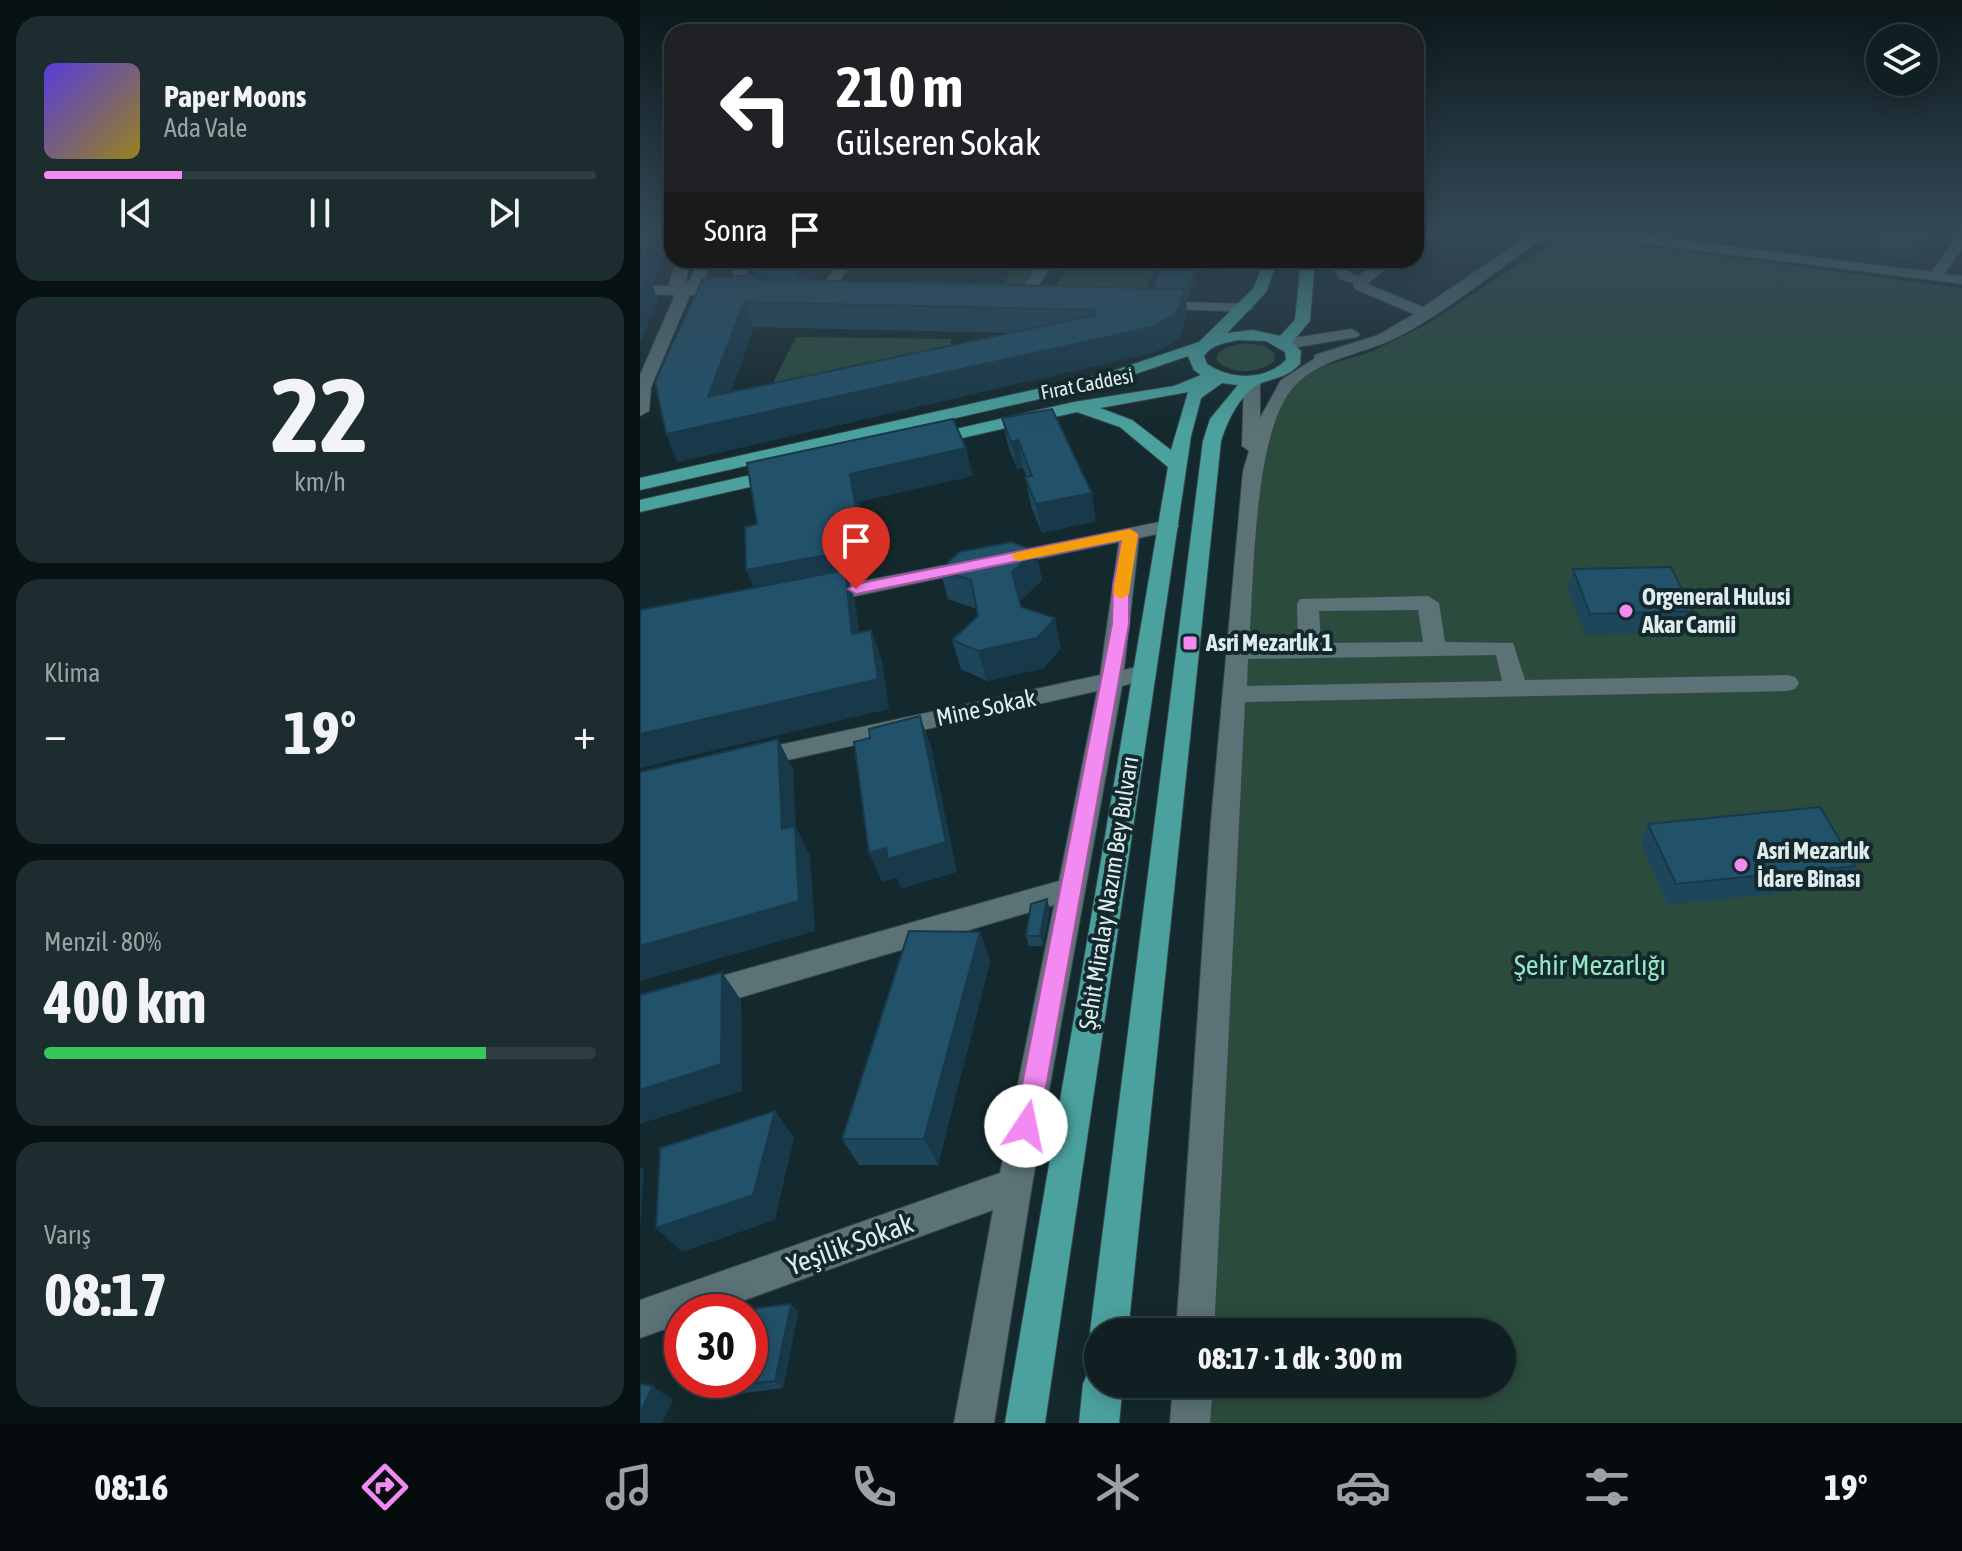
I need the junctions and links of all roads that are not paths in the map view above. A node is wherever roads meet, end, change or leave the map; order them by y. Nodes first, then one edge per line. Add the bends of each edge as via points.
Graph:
1 (682, 295) edge
2 (1025, 295) edge
3 (1256, 295) edge
4 (1305, 295) edge
5 (1380, 295) edge
6 (1451, 295) edge
7 (1021, 301) edge
8 (1141, 305) edge
9 (1246, 308) junction
10 (1425, 313) junction
11 (1410, 323) junction
12 (1284, 343) junction
13 (1207, 344) junction
14 (1336, 353) junction
15 (1288, 368) junction
16 (1217, 376) junction
17 (1251, 380) junction
18 (642, 387) edge
19 (1074, 407) junction
20 (640, 411) edge
21 (902, 446) edge
22 (1178, 466) junction
23 (795, 471) edge
24 (1252, 471) junction
25 (640, 484) edge
26 (640, 506) edge
27 (1169, 526) junction
28 (1130, 534) junction
29 (796, 601) edge
30 (1435, 649) junction
31 (1310, 651) junction
32 (1239, 652) junction
33 (1144, 673) junction
34 (1111, 680) junction
35 (1787, 683) dead end
36 (1515, 687) junction
37 (1235, 694) junction
38 (731, 764) edge
39 (1071, 889) junction
40 (640, 1013) edge
41 (1015, 1185) junction
42 (1111, 1318) edge
43 (1196, 1318) edge
44 (640, 1319) edge
45 (1102, 1398) edge
46 (1192, 1398) edge
47 (974, 1423) edge
48 (1025, 1423) edge
49 (1099, 1423) edge
50 (1190, 1423) edge

1 - 18 street
2 - 7 street
3 - 9 main road
4 - 12 main road via 1302,321
5 - 10 street
6 - 10 street
8 - 9 street
9 - 13 main road
10 - 11 street
11 - 12 street
11 - 14 street
12 - 13 main road, Fırat Caddesi via 1244,335
12 - 15 main road via 1295,356
13 - 16 main road via 1197,353 1197,363
13 - 25 main road, Fırat Caddesi via 1109,378
14 - 15 street
14 - 24 street via 1293,377 1278,395
15 - 17 main road
16 - 17 main road
16 - 19 main road, Fırat Caddesi via 1178,390
16 - 22 main road, Şehit Miralay Nazım Bey Bulvarı via 1191,400
17 - 24 street
17 - 42 main road, Şehit Miralay Nazım Bey Bulvarı via 1219,419 1212,441
18 - 20 street
19 - 21 main road, Fırat Caddesi
19 - 22 main road via 1136,428
22 - 27 main road, Şehit Miralay Nazım Bey Bulvarı
23 - 26 main road
24 - 32 street
27 - 28 street
27 - 33 main road, Şehit Miralay Nazım Bey Bulvarı
28 - 29 street
28 - 34 street
30 - 31 street
30 - 31 street via 1428,603 1308,604
30 - 36 street via 1505,648
31 - 32 street
32 - 37 street
33 - 34 street, Mine Sokak
33 - 48 main road, Şehit Miralay Nazım Bey Bulvarı
34 - 38 street, Mine Sokak
34 - 39 street
35 - 36 street
36 - 37 street
37 - 43 street
39 - 40 street
39 - 41 street
41 - 44 street, Yeşilik Sokak
41 - 47 street
45 - 49 main road
46 - 50 street

